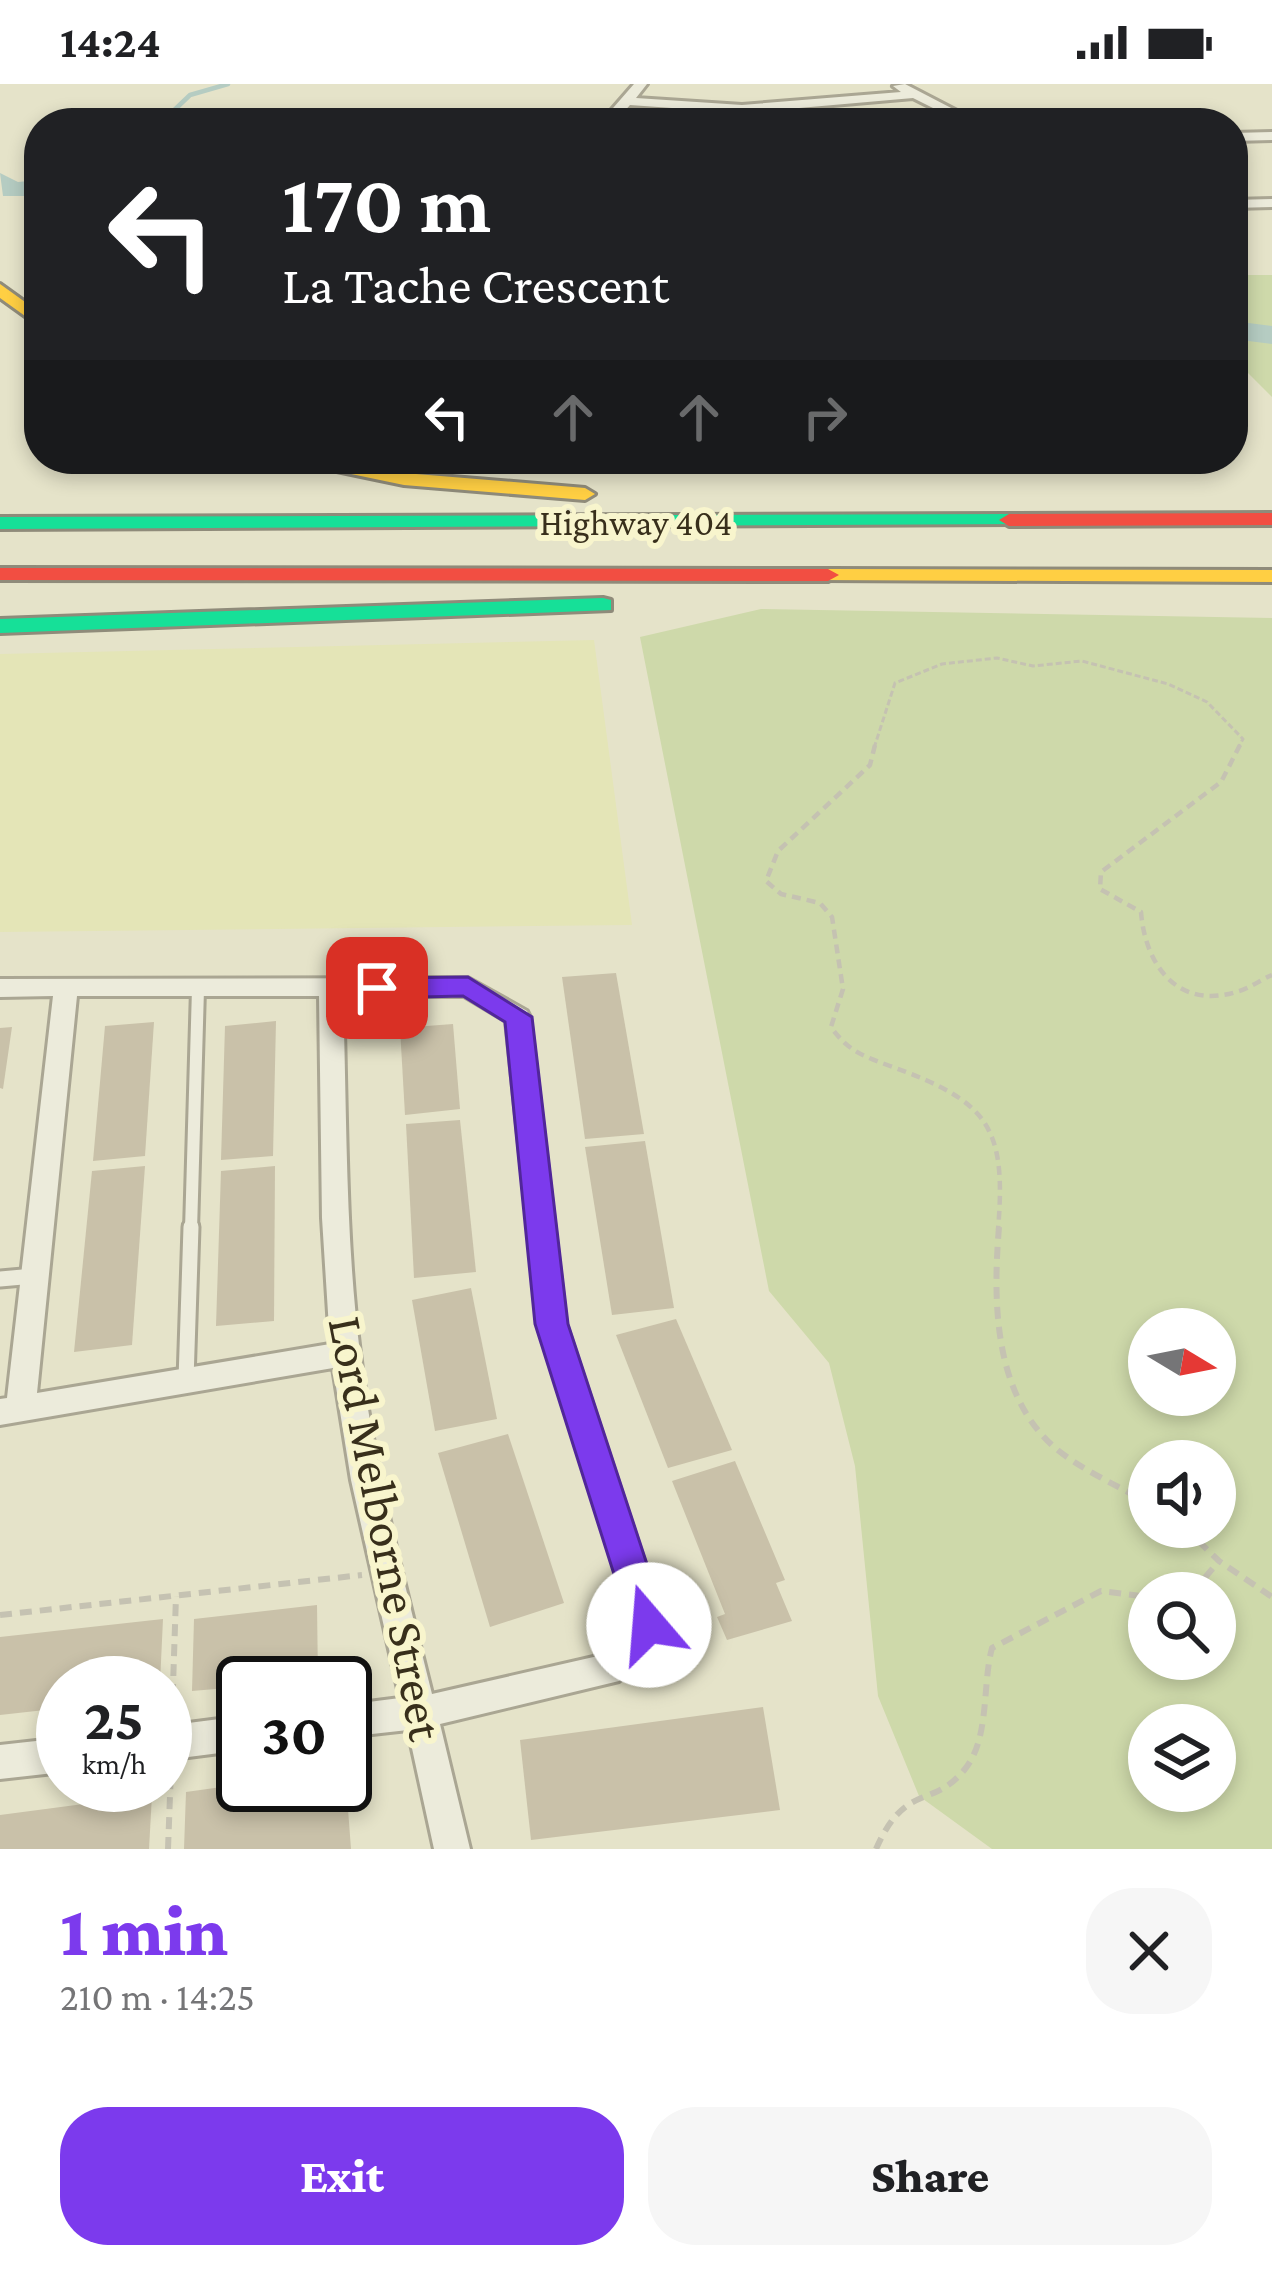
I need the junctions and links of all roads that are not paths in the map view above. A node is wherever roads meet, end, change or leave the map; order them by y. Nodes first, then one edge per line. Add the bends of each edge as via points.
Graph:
1 (641, 84) edge
2 (904, 89) edge
3 (628, 101) junction
4 (621, 108) edge
5 (683, 108) edge
6 (792, 108) edge
7 (943, 108) edge
8 (0, 289) edge
9 (24, 309) edge
10 (396, 474) edge
11 (1049, 519) junction
12 (1272, 519) edge
13 (0, 523) edge
14 (0, 574) edge
15 (1264, 576) edge
16 (0, 626) edge
17 (0, 988) edge
18 (66, 988) junction
19 (198, 989) junction
20 (332, 989) junction
21 (34, 1276) junction
22 (0, 1280) edge
23 (346, 1354) junction
24 (186, 1381) junction
25 (10, 1410) edge
26 (423, 1712) junction
27 (372, 1718) edge
28 (36, 1758) edge
29 (0, 1762) edge
30 (452, 1849) edge

1 - 3 street
2 - 6 street
2 - 7 street
3 - 4 street
3 - 5 street
8 - 9 highway
10 - 11 highway via 473,487 969,506
11 - 12 highway, Highway 404
11 - 13 highway, Highway 404
14 - 15 highway, Highway 404
15 - 16 highway via 1196,588
17 - 18 street
18 - 19 street
18 - 21 street
19 - 20 street
19 - 24 lane
20 - 23 street, Lord Melborne Street
20 - 26 street via 468,987 518,1017 552,1324 649,1625 607,1670
21 - 22 lane
21 - 25 street
23 - 24 street
23 - 26 street, Lord Melborne Street via 386,1572
24 - 25 street
26 - 27 street
26 - 30 street, Lord Melborne Street
28 - 29 street

